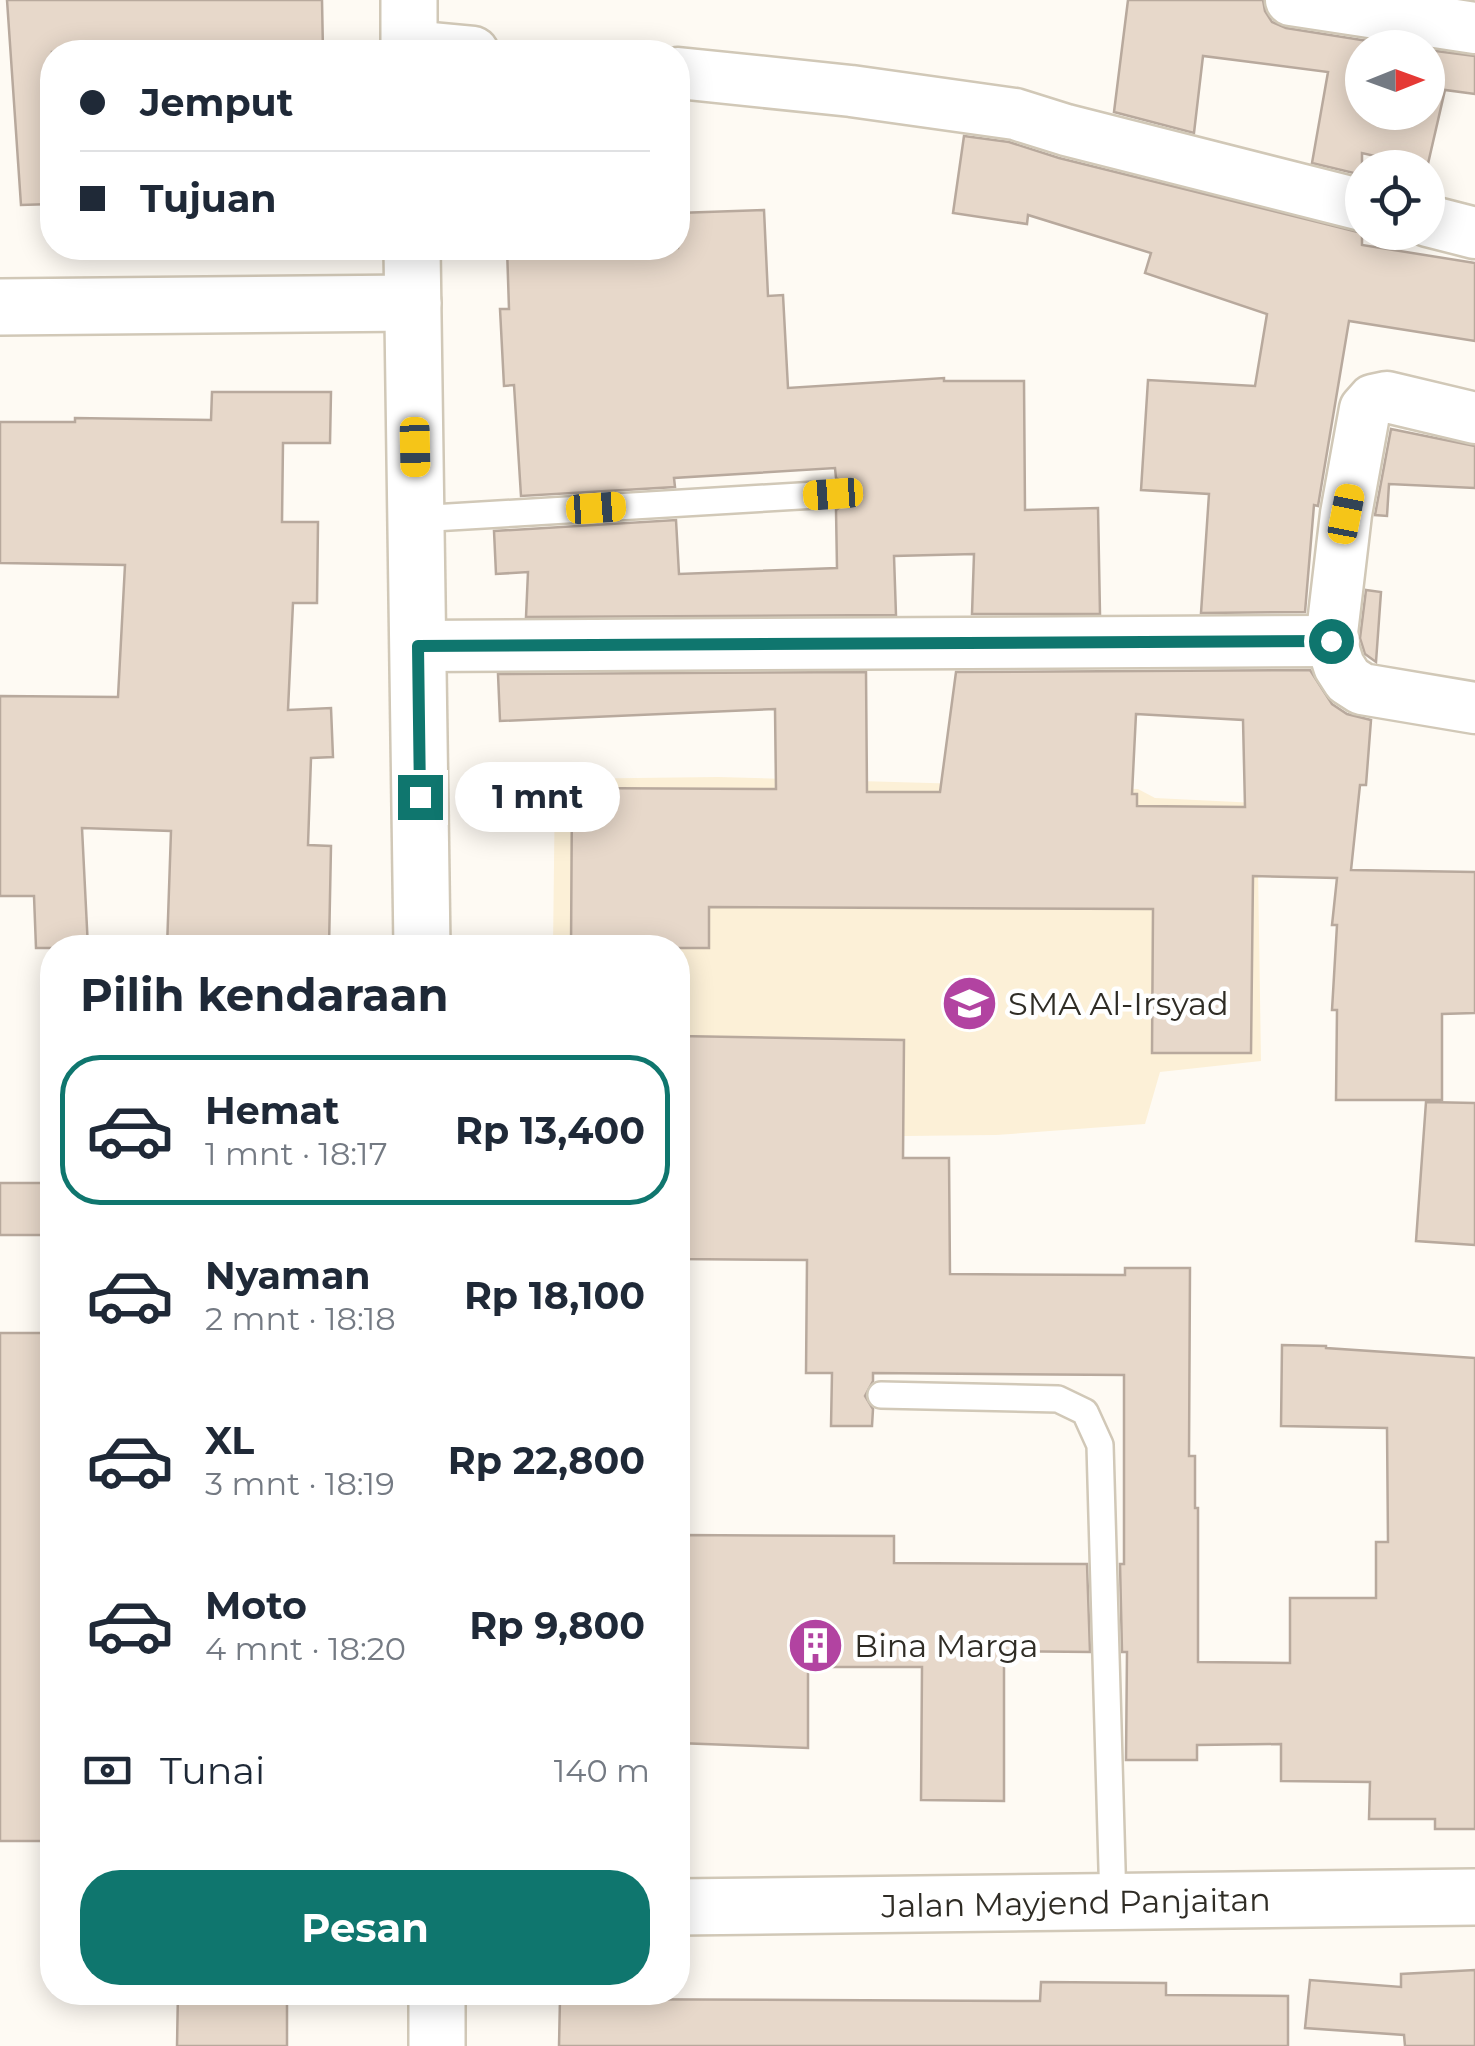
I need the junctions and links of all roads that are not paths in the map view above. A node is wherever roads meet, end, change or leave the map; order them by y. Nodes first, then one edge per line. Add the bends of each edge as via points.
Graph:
1 (1291, 0) edge
2 (1475, 28) edge
3 (690, 75) edge
4 (1345, 201) edge
5 (1445, 225) edge
6 (1475, 233) edge
7 (412, 260) edge
8 (413, 303) junction
9 (0, 306) edge
10 (1475, 418) edge
11 (833, 494) dead end
12 (416, 518) junction
13 (1331, 641) junction
14 (418, 646) junction
15 (1475, 708) edge
16 (422, 935) edge
17 (881, 1396) dead end
18 (1475, 1897) edge
19 (1114, 1903) junction
20 (690, 1907) edge
21 (436, 2005) edge
22 (437, 2046) edge

1 - 2 street
3 - 4 street via 1015,114
5 - 6 street
7 - 8 main road
8 - 9 main road
8 - 12 main road
10 - 13 street via 1386,397 1365,410
11 - 12 lane
12 - 14 main road
13 - 14 street
13 - 15 street via 1348,680 1362,689
14 - 16 main road
17 - 19 lane via 1058,1399 1086,1412 1100,1444
18 - 19 main road, Jalan Mayjend Panjaitan
19 - 20 main road, Jalan Mayjend Panjaitan
21 - 22 main road

